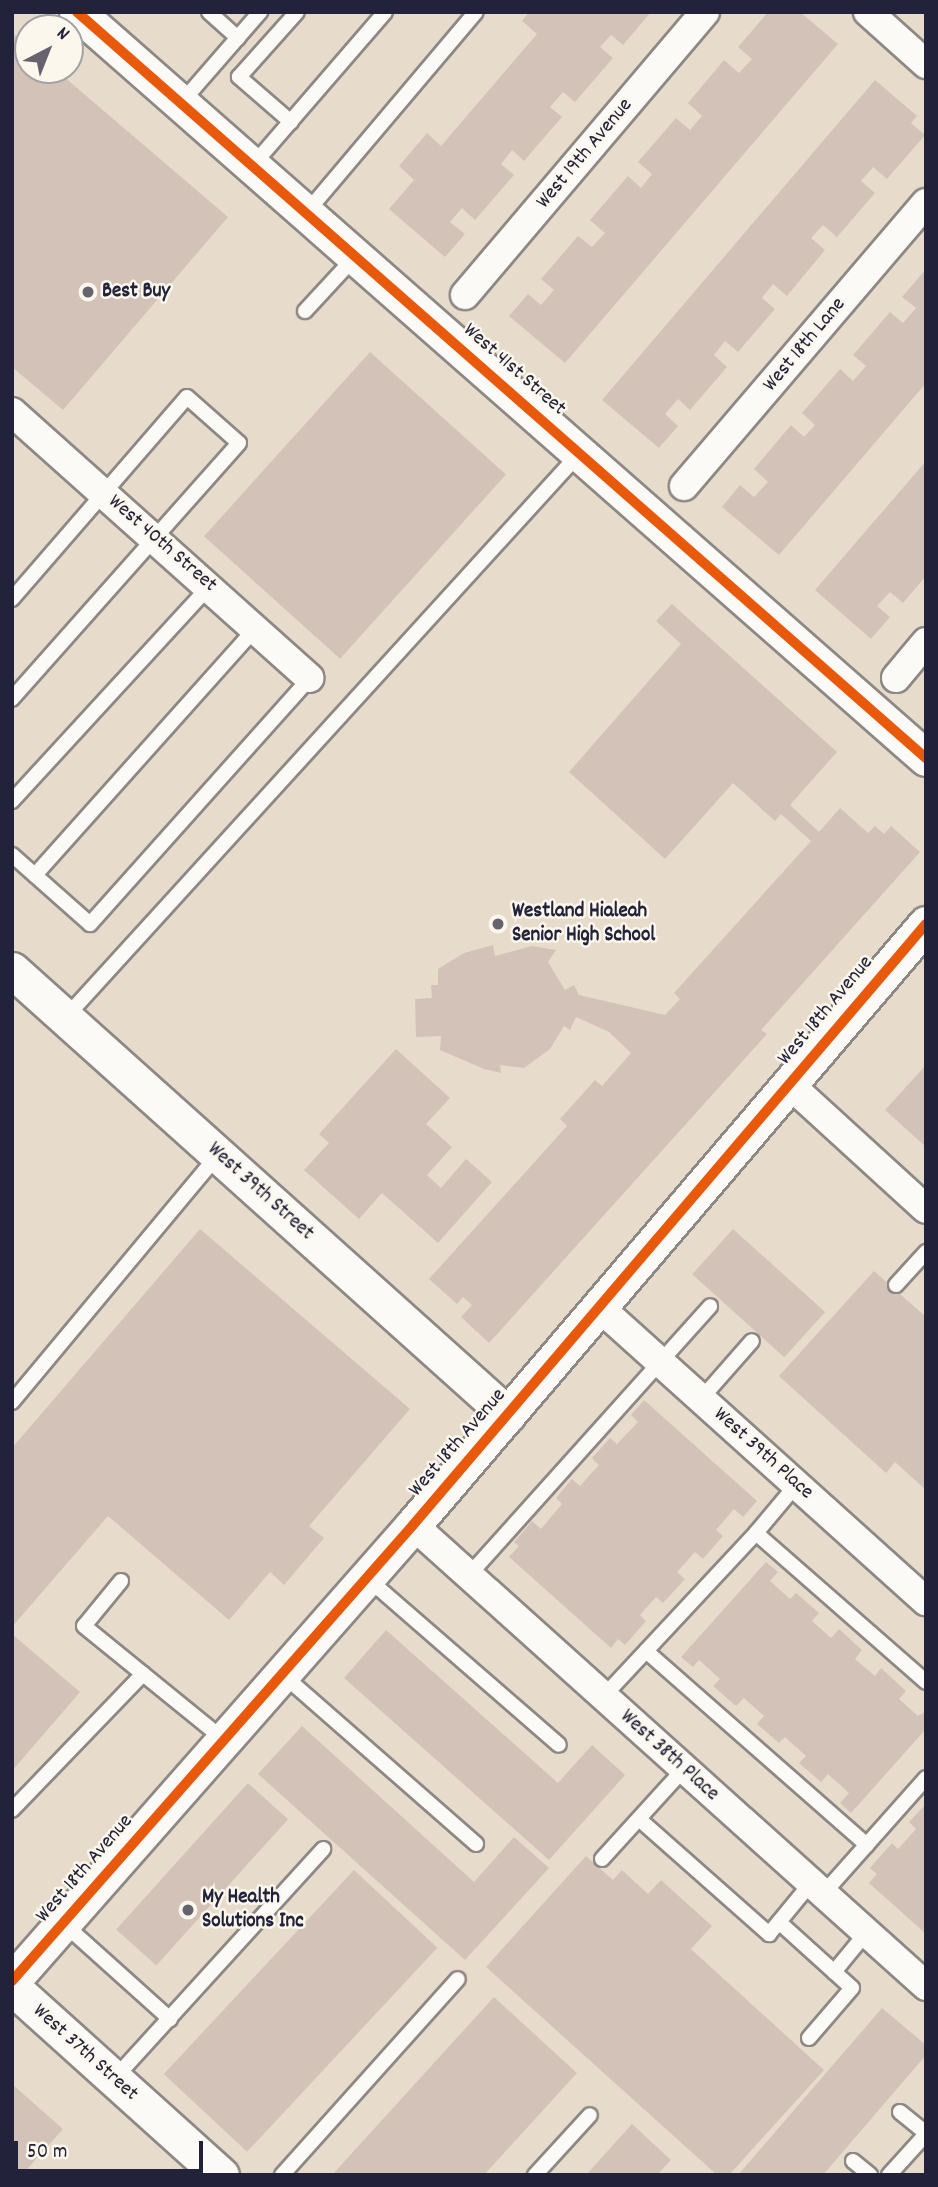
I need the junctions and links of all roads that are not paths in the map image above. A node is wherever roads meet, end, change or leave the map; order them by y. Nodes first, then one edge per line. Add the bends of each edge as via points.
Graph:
1 (77, 12) edge
2 (209, 12) edge
3 (260, 12) edge
4 (297, 12) edge
5 (385, 12) edge
6 (705, 12) edge
7 (868, 12) edge
8 (470, 14) edge
9 (238, 38) junction
10 (926, 64) edge
11 (181, 103) junction
12 (290, 122) junction
13 (253, 166) junction
14 (926, 203) edge
15 (306, 213) junction
16 (355, 256) junction
17 (465, 295) dead end
18 (304, 311) dead end
19 (16, 423) edge
20 (580, 453) junction
21 (684, 486) dead end
22 (106, 494) junction
23 (155, 539) junction
24 (211, 586) junction
25 (12, 599) edge
26 (257, 627) junction
27 (926, 642) edge
28 (310, 678) joint
29 (895, 678) dead end
30 (12, 699) edge
31 (926, 758) edge
32 (12, 801) edge
33 (12, 855) edge
34 (35, 875) junction
35 (926, 924) edge
36 (12, 970) edge
37 (65, 1018) junction
38 (789, 1084) junction
39 (218, 1155) junction
40 (926, 1209) edge
41 (926, 1252) edge
42 (896, 1285) dead end
43 (710, 1306) dead end
44 (599, 1307) junction
45 (752, 1341) dead end
46 (660, 1362) junction
47 (701, 1399) junction
48 (12, 1402) edge
49 (508, 1415) junction
50 (797, 1484) junction
51 (413, 1525) junction
52 (756, 1533) junction
53 (469, 1575) junction
54 (367, 1578) junction
55 (121, 1581) dead end
56 (926, 1601) edge
57 (646, 1651) junction
58 (143, 1674) junction
59 (282, 1674) junction
60 (926, 1682) edge
61 (603, 1697) junction
62 (225, 1740) junction
63 (559, 1745) dead end
64 (684, 1769) junction
65 (926, 1778) edge
66 (12, 1810) edge
67 (639, 1819) junction
68 (476, 1844) dead end
69 (867, 1845) junction
70 (323, 1849) dead end
71 (602, 1859) dead end
72 (817, 1889) junction
73 (779, 1922) junction
74 (63, 1923) junction
75 (866, 1933) junction
76 (834, 1972) junction
77 (458, 1979) dead end
78 (12, 1981) edge
79 (926, 1986) edge
80 (12, 1987) edge
81 (170, 2019) junction
82 (810, 2038) dead end
83 (114, 2079) junction
84 (900, 2112) dead end
85 (590, 2115) dead end
86 (926, 2133) edge
87 (853, 2161) dead end
88 (221, 2175) edge
89 (282, 2175) edge
90 (534, 2175) edge
91 (870, 2175) edge
92 (889, 2175) edge

1 - 11 street, West 41st Street
2 - 9 lane
3 - 9 lane
4 - 12 lane via 239,77
5 - 12 lane
6 - 17 street, West 19th Avenue
7 - 10 street
8 - 15 lane
9 - 11 lane
11 - 13 street, West 41st Street
12 - 13 lane
13 - 15 street, West 41st Street
14 - 21 street, West 18th Lane
15 - 16 street, West 41st Street
16 - 18 lane
16 - 20 street, West 41st Street
19 - 22 street, West 40th Street
20 - 31 street, West 41st Street
20 - 37 lane
22 - 23 street, West 40th Street
22 - 23 lane via 187,397 239,443
22 - 25 lane
23 - 24 street, West 40th Street
23 - 30 lane
24 - 26 street, West 40th Street
24 - 32 lane
26 - 28 street, West 40th Street
26 - 34 lane
27 - 29 street
28 - 34 lane via 90,924
33 - 34 lane
35 - 38 street, West 18th Avenue
36 - 37 street, West 39th Street
37 - 39 street, West 39th Street
38 - 40 street
38 - 44 street, West 18th Avenue
39 - 48 lane
39 - 49 street, West 39th Street
41 - 42 lane
43 - 46 lane
44 - 46 street, West 39th Place
44 - 49 street, West 18th Avenue
45 - 47 lane
46 - 47 street, West 39th Place
46 - 53 lane
47 - 50 street, West 39th Place
49 - 51 street, West 18th Avenue
50 - 52 lane
50 - 56 street, West 39th Place
51 - 53 street, West 38th Place
51 - 54 street, West 18th Avenue
52 - 57 lane
52 - 60 lane
53 - 61 street, West 38th Place
54 - 59 street, West 18th Avenue
54 - 63 lane
55 - 58 lane via 85,1626
57 - 61 lane
57 - 69 lane
58 - 62 lane
58 - 66 lane
59 - 62 street, West 18th Avenue
59 - 68 lane
61 - 64 street, West 38th Place
62 - 74 street, West 18th Avenue
64 - 67 lane
64 - 72 street, West 38th Place
65 - 69 lane
67 - 71 lane
67 - 73 lane via 769,1934
69 - 72 lane
70 - 81 lane
72 - 73 lane
72 - 75 street, West 38th Place
73 - 76 lane
74 - 78 street, West 18th Avenue
74 - 81 lane
75 - 76 lane
75 - 79 street, West 38th Place
76 - 82 lane via 852,1988
77 - 89 lane
80 - 83 street, West 37th Street
81 - 83 lane
83 - 88 street, West 37th Street
84 - 86 lane
85 - 90 lane
86 - 92 lane
87 - 91 lane

